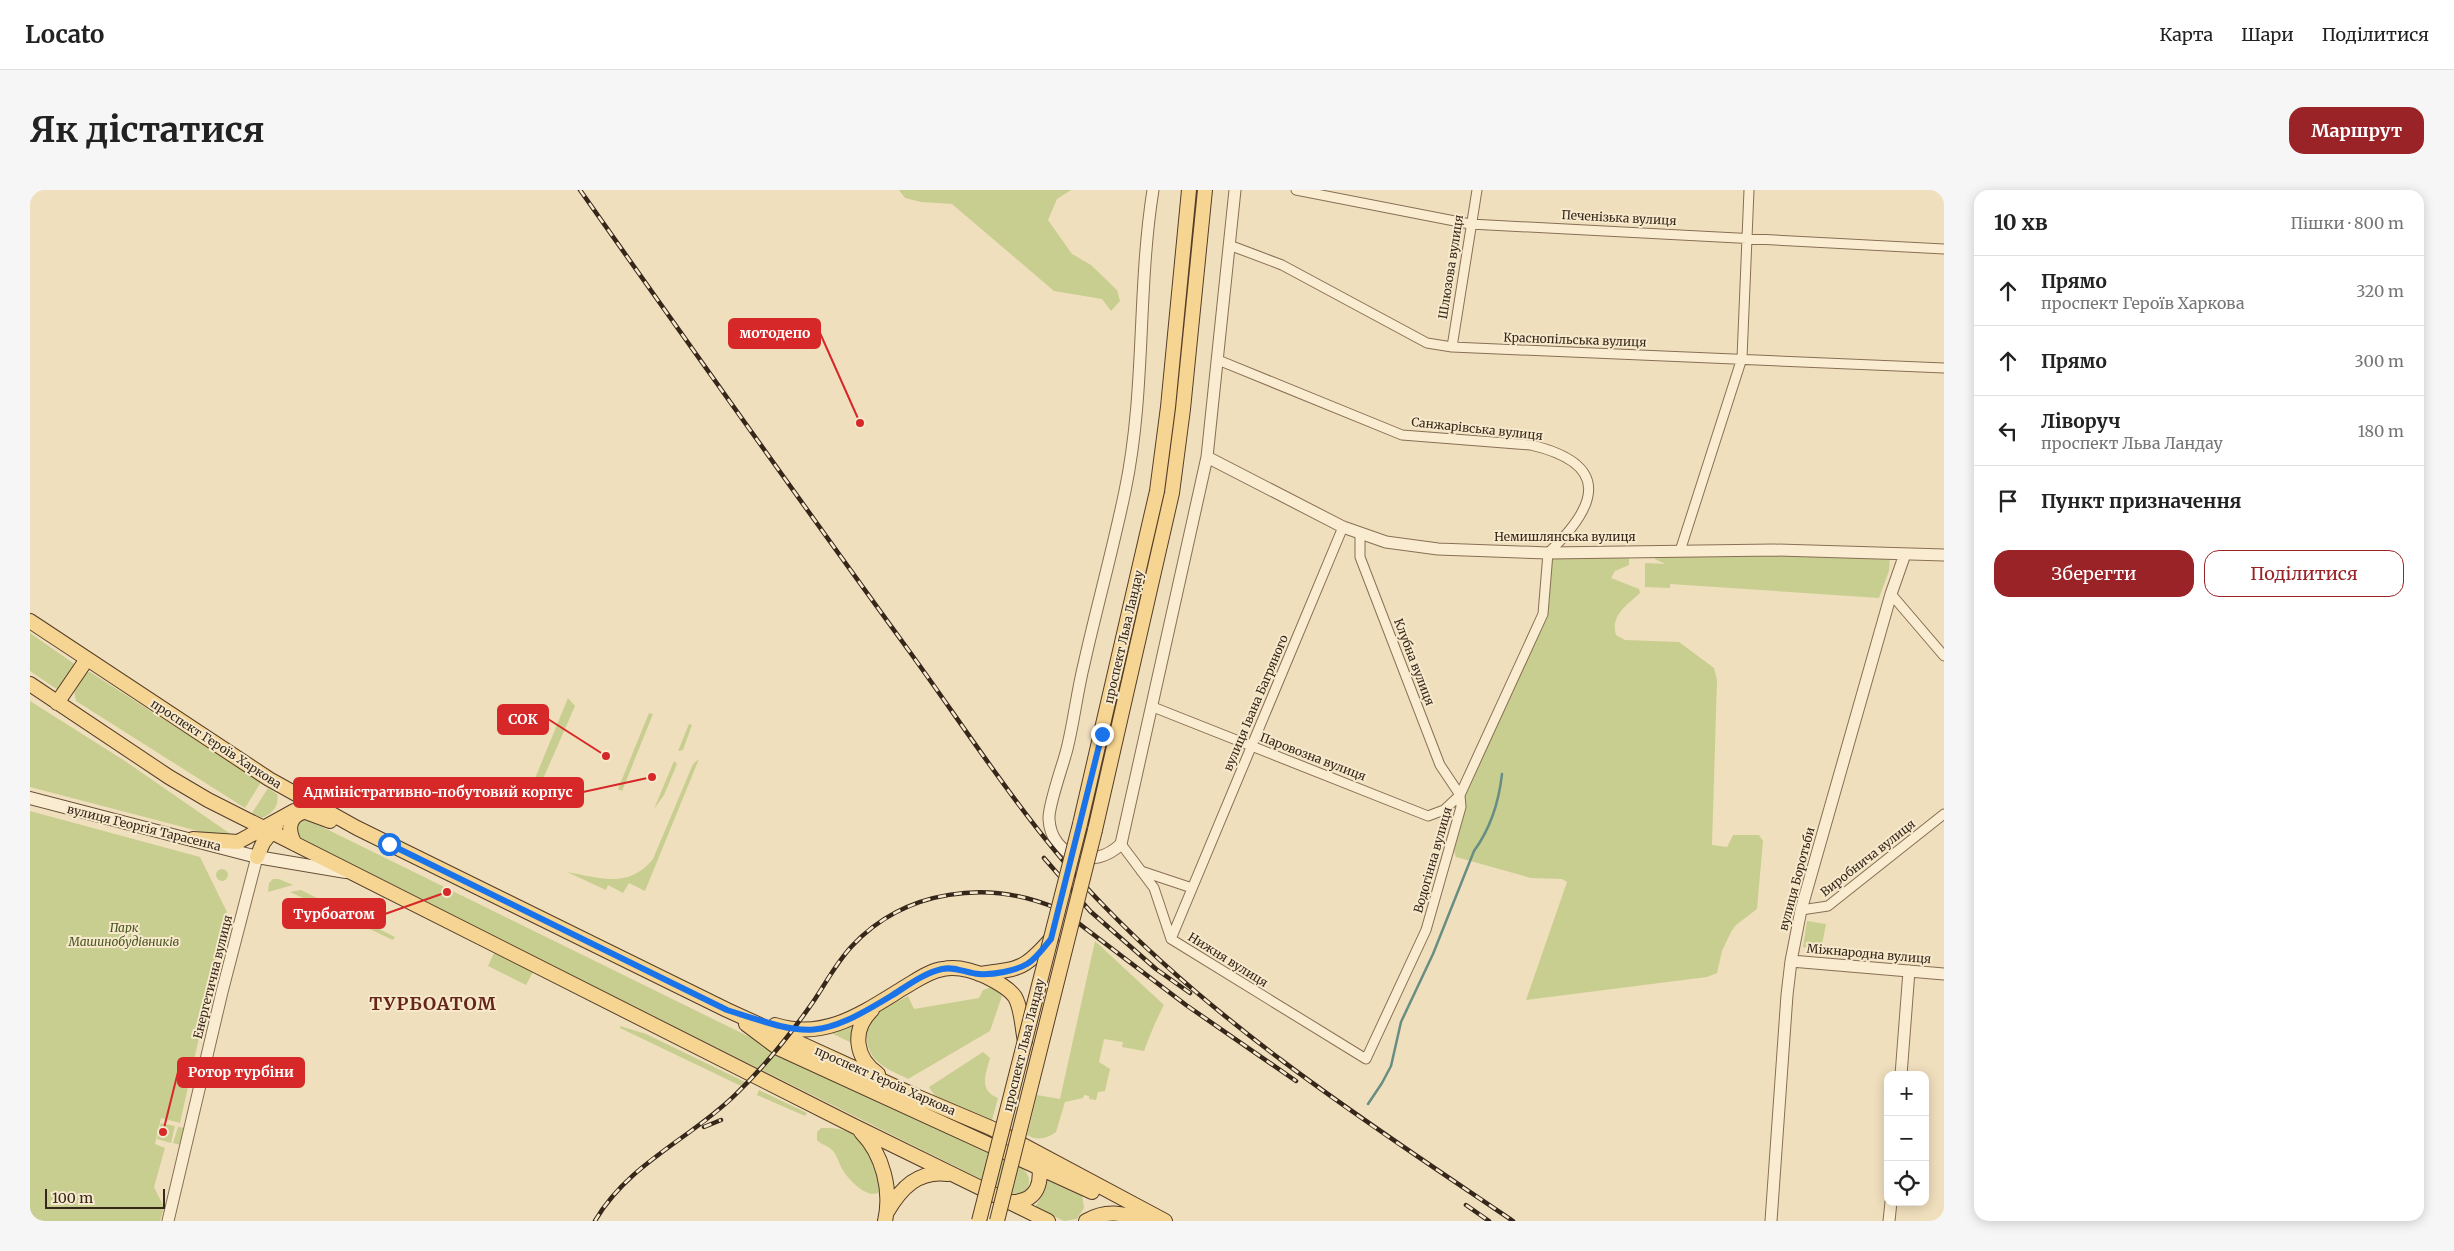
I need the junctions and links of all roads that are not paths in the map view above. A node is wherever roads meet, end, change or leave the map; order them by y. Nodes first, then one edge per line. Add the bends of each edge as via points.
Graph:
1 (1189, 190) edge
2 (1205, 190) edge
3 (1235, 190) edge
4 (1296, 190) edge
5 (1477, 190) edge
6 (1749, 190) edge
7 (1150, 192) edge
8 (1470, 224) junction
9 (1746, 237) junction
10 (1230, 245) junction
11 (1944, 249) edge
12 (1452, 347) junction
13 (1742, 358) junction
14 (1218, 360) junction
15 (1944, 368) edge
16 (1207, 457) junction
17 (1343, 527) junction
18 (1360, 533) junction
19 (1680, 550) junction
20 (1548, 553) junction
21 (1905, 554) junction
22 (1944, 555) edge
23 (1891, 594) junction
24 (30, 621) edge
25 (1944, 656) edge
26 (86, 660) junction
27 (30, 684) edge
28 (57, 703) junction
29 (1153, 707) junction
30 (1251, 746) junction
31 (1460, 795) junction
32 (30, 798) edge
33 (304, 811) junction
34 (1944, 814) edge
35 (357, 828) junction
36 (268, 830) junction
37 (193, 839) junction
38 (295, 844) junction
39 (1121, 844) junction
40 (257, 857) junction
41 (1141, 872) junction
42 (351, 873) junction
43 (1192, 888) junction
44 (1801, 910) junction
45 (1051, 939) junction
46 (1170, 939) junction
47 (1791, 961) junction
48 (1909, 971) junction
49 (979, 974) junction
50 (1944, 974) edge
51 (878, 1004) junction
52 (727, 1010) junction
53 (1025, 1041) junction
54 (1366, 1059) joint
55 (1901, 1071) edge
56 (918, 1097) junction
57 (854, 1126) junction
58 (1026, 1145) junction
59 (1039, 1175) junction
60 (955, 1176) junction
61 (1086, 1184) junction
62 (1012, 1202) junction
63 (1891, 1206) edge
64 (886, 1217) edge
65 (1090, 1220) edge
66 (168, 1221) edge
67 (979, 1221) edge
68 (997, 1221) edge
69 (1048, 1221) edge
70 (1143, 1221) edge
71 (1155, 1221) edge
72 (1165, 1221) edge
73 (1771, 1221) edge
74 (1889, 1221) edge

1 - 45 main road, проспект Льва Ландау, bridge via 1157,491
2 - 68 main road, проспект Льва Ландау, bridge via 1172,493 1116,745
3 - 10 street
4 - 8 street, Печенізька вулиця
5 - 8 street, Шлюзова вулиця
6 - 9 street
7 - 39 street via 1137,418 1125,490 1068,748 1048,818 1058,843 1080,857 1098,859
8 - 9 street, Печенізька вулиця
8 - 12 street, Шлюзова вулиця
9 - 11 street, Печенізька вулиця
9 - 13 street
10 - 12 street, Краснопільська вулиця via 1282,265 1427,342
10 - 14 street
12 - 13 street, Краснопільська вулиця
13 - 15 street, Краснопільська вулиця
13 - 19 street
14 - 16 street
14 - 20 street, Санжарівська вулиця via 1402,435 1531,445 1565,456 1580,465 1587,474 1590,492 1568,534
16 - 17 street, Немишлянська вулиця
16 - 29 street
17 - 18 street, Немишлянська вулиця
17 - 30 street, вулиця Івана Багряного
18 - 20 street, Немишлянська вулиця via 1386,542 1438,549
18 - 31 street, Клубна вулиця via 1360,557 1436,756
19 - 20 street, Немишлянська вулиця
19 - 21 street, Немишлянська вулиця
20 - 31 street, Водогінна вулиця via 1543,614
21 - 22 street, Немишлянська вулиця
21 - 23 street, вулиця Боротьби
23 - 25 street
23 - 44 street, вулиця Боротьби
24 - 26 main road, проспект Героїв Харкова
26 - 28 main road
26 - 35 main road, проспект Героїв Харкова via 269,779
27 - 28 main road
28 - 36 main road via 179,784
29 - 30 street, Паровозна вулиця
29 - 39 street
30 - 31 street, Паровозна вулиця via 1428,816 1444,810
30 - 43 street, вулиця Івана Багряного
31 - 54 street, Водогінна вулиця via 1461,807 1426,930
32 - 37 main road, вулиця Георгія Тарасенка
33 - 35 main road
33 - 36 main road via 294,811
33 - 38 main road via 295,815 290,825
34 - 44 street, Виробнича вулиця via 1828,906
35 - 52 main road, проспект Героїв Харкова
36 - 37 main road via 234,842
36 - 38 main road
36 - 40 main road
37 - 40 main road, вулиця Георгія Тарасенка
38 - 42 main road
39 - 41 street, Нижня вулиця
40 - 42 main road, вулиця Георгія Тарасенка
40 - 66 street, Енергетична вулиця
41 - 43 street
41 - 46 street, Нижня вулиця via 1154,888
42 - 57 main road
43 - 46 street, вулиця Івана Багряного
44 - 47 street, вулиця Боротьби
45 - 49 main road via 1028,964
45 - 53 main road, проспект Льва Ландау, bridge
46 - 54 street, Нижня вулиця
47 - 48 street, Міжнародна вулиця
47 - 73 street, вулиця Боротьби
48 - 50 street, Міжнародна вулиця
48 - 55 street
49 - 51 main road via 956,968 936,970
49 - 53 main road via 1000,984 1015,997
51 - 52 main road via 838,1025 812,1031 785,1028
51 - 56 main road via 859,1027 858,1041 863,1059 873,1070
52 - 56 main road, проспект Героїв Харкова
52 - 59 main road via 778,1048 1025,1162
53 - 67 main road, проспект Льва Ландау, bridge
56 - 58 main road, проспект Героїв Харкова
57 - 60 main road
57 - 64 main road via 869,1141 880,1162 886,1184
58 - 59 main road via 1037,1157
58 - 61 main road, проспект Героїв Харкова
59 - 61 main road
59 - 62 main road via 1037,1190 1032,1197
60 - 62 main road
60 - 64 main road via 931,1174 913,1180 899,1193
61 - 65 main road
61 - 71 main road
61 - 72 main road, проспект Героїв Харкова
62 - 69 main road
63 - 74 street
65 - 70 main road via 1121,1213

